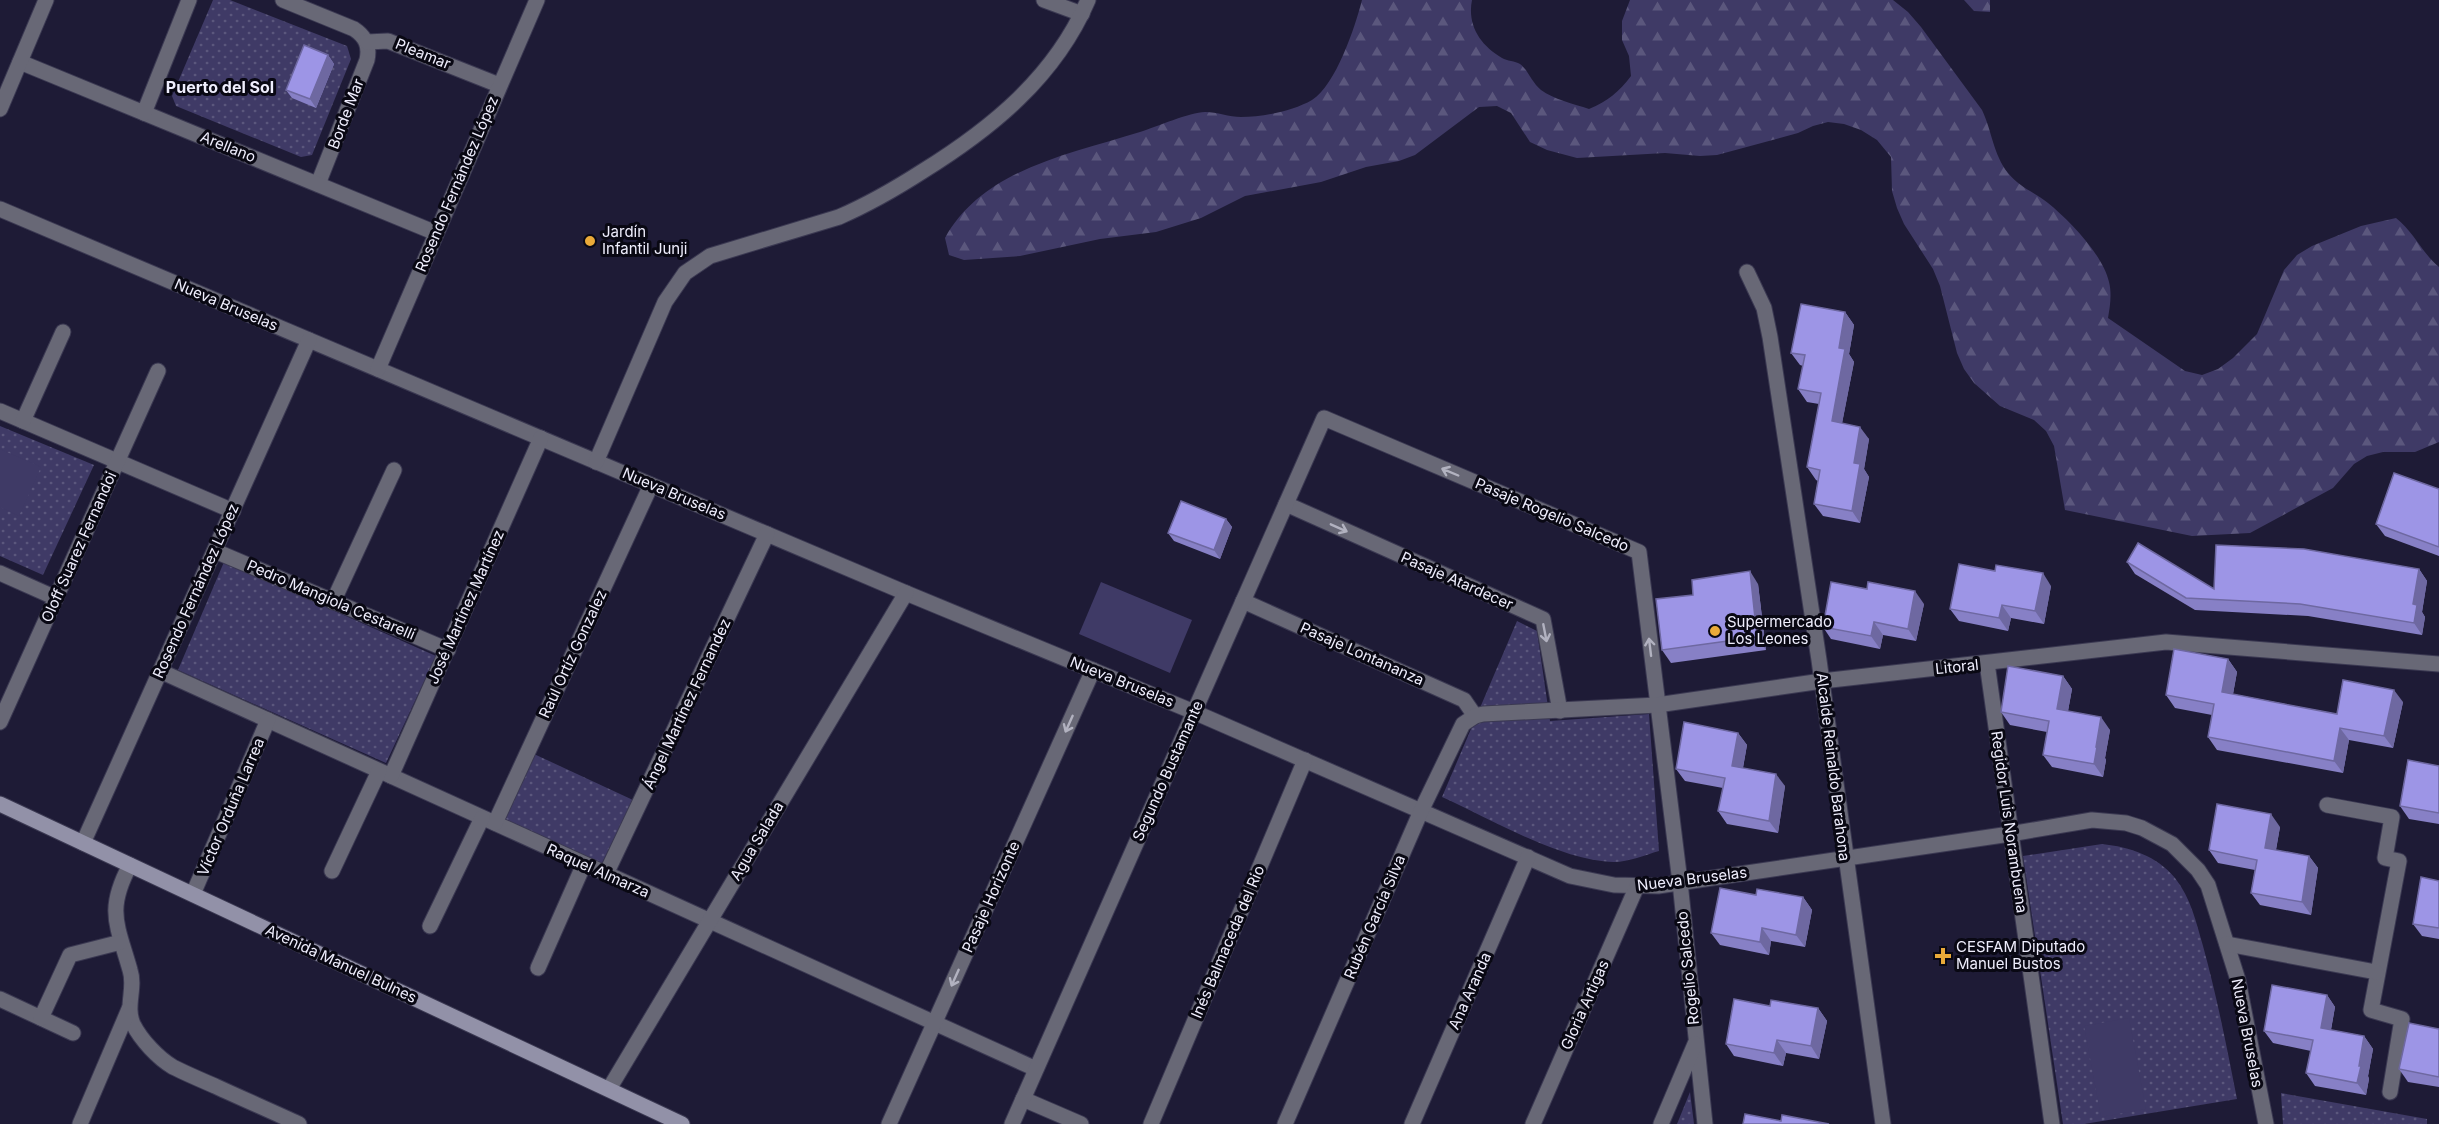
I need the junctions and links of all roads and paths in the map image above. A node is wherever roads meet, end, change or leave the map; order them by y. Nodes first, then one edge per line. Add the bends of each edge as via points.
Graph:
1 (46, 0) edge
2 (189, 0) edge
3 (283, 0) edge
4 (537, 0) edge
5 (1044, 0) edge
6 (1085, 7) edge
7 (367, 42) junction
8 (20, 62) junction
9 (499, 85) junction
10 (0, 109) edge
11 (144, 113) junction
12 (318, 184) junction
13 (0, 209) edge
14 (436, 233) junction
15 (1747, 272) dead end
16 (63, 332) dead end
17 (309, 340) junction
18 (378, 369) junction
19 (158, 371) dead end
20 (0, 411) edge
21 (1324, 418) joint
22 (23, 421) junction
23 (542, 438) junction
24 (117, 462) junction
25 (596, 462) junction
26 (394, 470) dead end
27 (651, 485) junction
28 (1286, 504) junction
29 (233, 511) junction
30 (767, 534) junction
31 (215, 551) junction
32 (0, 573) edge
33 (906, 593) junction
34 (56, 598) junction
35 (1243, 601) junction
36 (333, 602) junction
37 (447, 650) junction
38 (1987, 663) junction
39 (2439, 664) edge
40 (1093, 670) junction
41 (160, 671) junction
42 (1822, 681) junction
43 (1657, 705) junction
44 (1560, 711) junction
45 (1194, 712) junction
46 (1475, 716) junction
47 (268, 720) junction
48 (0, 723) edge
49 (1305, 760) junction
50 (385, 773) junction
51 (0, 804) edge
52 (2327, 805) dead end
53 (1420, 811) junction
54 (488, 821) junction
55 (2010, 834) junction
56 (83, 843) junction
57 (1528, 857) junction
58 (1845, 857) junction
59 (584, 864) junction
60 (130, 865) junction
61 (332, 871) dead end
62 (606, 874) junction
63 (1680, 882) junction
64 (1637, 886) junction
65 (193, 894) junction
66 (709, 921) junction
67 (430, 926) dead end
68 (121, 942) junction
69 (2227, 944) junction
70 (538, 968) dead end
71 (2376, 972) junction
72 (0, 999) edge
73 (129, 1009) junction
74 (41, 1018) junction
75 (934, 1024) junction
76 (74, 1033) dead end
77 (1696, 1042) junction
78 (1036, 1069) junction
79 (609, 1089) junction
80 (2390, 1092) dead end
81 (1023, 1099) junction
82 (80, 1124) edge
83 (299, 1124) edge
84 (682, 1124) edge
85 (890, 1124) edge
86 (1012, 1124) edge
87 (1081, 1124) edge
88 (1151, 1124) edge
89 (1285, 1124) edge
90 (1412, 1124) edge
91 (1533, 1124) edge
92 (1661, 1124) edge
93 (1704, 1124) edge
94 (1882, 1124) edge
95 (2052, 1124) edge
96 (2266, 1124) edge

1 - 8 street
2 - 11 street
3 - 7 street via 354,30
4 - 9 street, Rosendo Fernández López
5 - 6 street
6 - 25 street via 1037,81 962,147 858,209 710,256 685,273 665,302
7 - 9 street, Pleamar via 388,40
7 - 12 street, Borde Mar via 367,60
8 - 10 street
8 - 11 street, Arellano
9 - 14 street, Rosendo Fernández López
11 - 12 street, Arellano
12 - 14 street, Arellano
13 - 17 street, Nueva Bruselas
14 - 18 street, Rosendo Fernández López
15 - 42 street, Alcalde Reinaldo Barahona via 1769,330
16 - 22 street
17 - 18 street, Nueva Bruselas
17 - 29 street, Rosendo Fernández López
18 - 23 street, Nueva Bruselas
19 - 24 street, Oloff Suarez Fernandoi
20 - 22 street
21 - 28 street, Segundo Bustamante
43 -> 21 street, Pasaje Rogelio Salcedo via 1639,552
22 - 24 street
23 - 25 street, Nueva Bruselas
23 - 37 street, José Martínez Martínez
24 - 29 street
24 - 34 street, Oloff Suarez Fernandoi
25 - 27 street, Nueva Bruselas
26 - 36 street
27 - 30 street, Nueva Bruselas
27 - 54 street, Raúl Ortíz Gonzalez
28 - 35 street, Segundo Bustamante
28 -> 44 street, Pasaje Atardecer via 1543,619
29 - 31 street, Rosendo Fernández López
30 - 33 street, Nueva Bruselas
30 - 62 street, Ángel Martínez Fernandez
31 - 36 street, Pedro Mangiola Cestarelli
31 - 41 street, Rosendo Fernández López
32 - 34 street
33 - 40 street, Nueva Bruselas
33 - 66 street, Agua Salada
34 - 48 street, Oloff Suarez Fernandoi
35 - 45 street, Segundo Bustamante
35 - 46 street, Pasaje Lontananza via 1464,700
36 - 37 street, Pedro Mangiola Cestarelli
37 - 50 street, José Martínez Martínez
38 - 39 street, Litoral via 2166,642
38 - 42 street, Litoral
38 - 55 street, Regidor Luis Norambuena
40 - 45 street, Nueva Bruselas
40 -> 75 street, Pasaje Horizonte
41 - 47 street, Raquel Almarza
41 - 56 street, Rosendo Fernández López
42 - 43 street, Litoral
42 - 58 street, Alcalde Reinaldo Barahona
43 - 44 street, Litoral
43 - 63 street, Rogelio Salcedo
44 - 46 street, Litoral
45 - 49 street, Nueva Bruselas
45 - 78 street, Segundo Bustamante
46 - 53 street, Rubén García Silva via 1463,724
47 - 50 street, Raquel Almarza
47 - 65 street, Víctor Orduña Larrea
49 - 53 street, Nueva Bruselas
49 - 88 street, Inés Balmaceda del Rio
50 - 54 street, Raquel Almarza
50 - 61 street, José Martínez Martínez
51 - 56 street, Avenida Manuel Bulnes
52 - 71 street via 2392,817 2385,858 2399,861
53 - 57 street, Nueva Bruselas
53 - 89 street, Rubén García Silva
54 - 59 street, Raquel Almarza
54 - 67 street, Raúl Ortíz Gonzalez
55 - 58 street, Nueva Bruselas
55 - 69 street, Nueva Bruselas via 2092,820 2126,823 2158,835 2186,856 2208,885
55 - 95 street, Regidor Luis Norambuena
56 - 60 street, Avenida Manuel Bulnes
57 - 64 street, Nueva Bruselas via 1570,876 1603,884
57 - 90 street, Ana Aranda
58 - 63 street, Nueva Bruselas
58 - 94 street, Alcalde Reinaldo Barahona
59 - 62 street, Raquel Almarza
59 - 70 street
60 - 65 street, Avenida Manuel Bulnes
60 - 68 street via 120,883 115,907
62 - 66 street, Raquel Almarza
63 - 64 street, Nueva Bruselas
63 - 77 street, Rogelio Salcedo
64 - 91 street, Gloria Artigas
65 - 79 street, Avenida Manuel Bulnes
66 - 75 street, Raquel Almarza
66 - 79 street, Agua Salada
68 - 73 street via 131,973
68 - 74 street via 70,955
69 - 71 street
69 - 96 street, Nueva Bruselas via 2238,980
71 - 80 street via 2371,1010 2402,1019
72 - 74 street
73 - 82 street
73 - 83 street via 133,1024 154,1052 173,1066
74 - 76 street
75 - 78 street, Raquel Almarza
75 - 85 street, Pasaje Horizonte
77 - 92 street
77 - 93 street, Rogelio Salcedo
78 - 81 street, Segundo Bustamante
79 - 84 street, Avenida Manuel Bulnes
81 - 86 street, Segundo Bustamante
81 - 87 street

